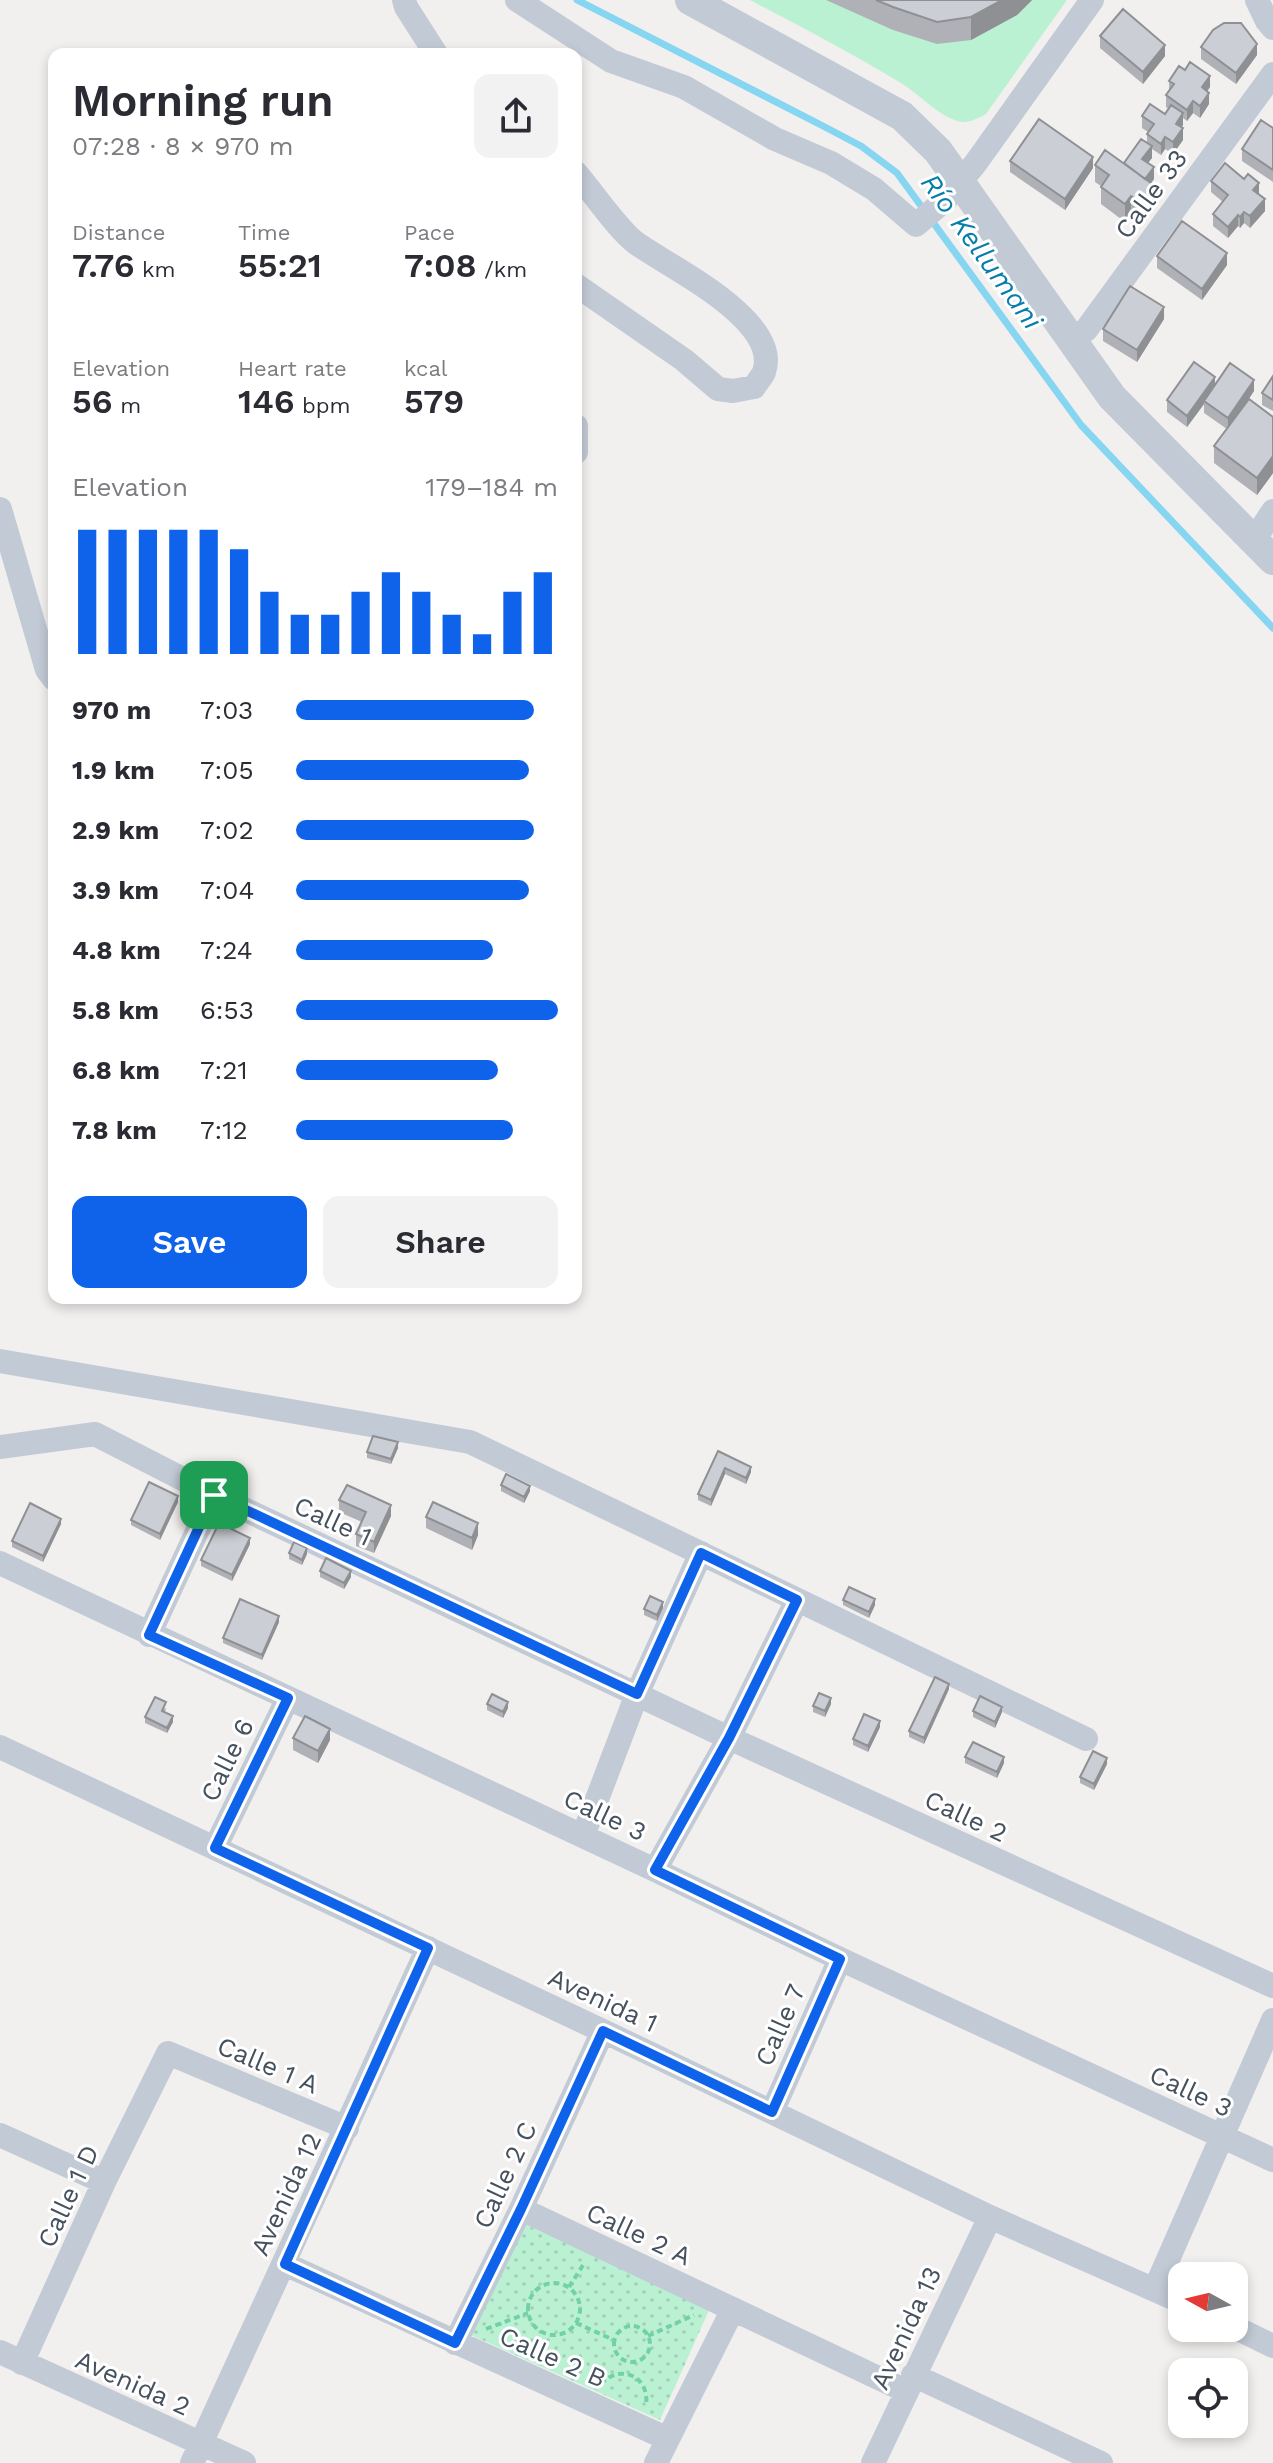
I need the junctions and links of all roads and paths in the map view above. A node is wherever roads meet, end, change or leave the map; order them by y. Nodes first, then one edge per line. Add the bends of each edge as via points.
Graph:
1 (404, 0) edge
2 (517, 0) edge
3 (690, 0) edge
4 (1092, 0) edge
5 (1257, 0) edge
6 (1273, 28) edge
7 (432, 48) edge
8 (1273, 74) edge
9 (582, 180) edge
10 (953, 191) junction
11 (582, 289) edge
12 (1069, 339) junction
13 (0, 509) edge
14 (1273, 511) edge
15 (1264, 550) edge
16 (48, 671) edge
17 (0, 1361) edge
18 (0, 1447) edge
19 (214, 1495) junction
20 (701, 1553) junction
21 (0, 1563) edge
22 (797, 1600) junction
23 (149, 1635) junction
24 (637, 1694) junction
25 (288, 1698) junction
26 (729, 1738) junction
27 (1086, 1739) dead end
28 (0, 1747) edge
29 (583, 1836) junction
30 (215, 1848) junction
31 (655, 1870) junction
32 (428, 1948) junction
33 (840, 1959) junction
34 (1273, 1986) edge
35 (1273, 2020) edge
36 (603, 2031) junction
37 (168, 2053) joint
38 (772, 2112) junction
39 (347, 2128) junction
40 (0, 2135) edge
41 (1222, 2136) junction
42 (1273, 2160) edge
43 (104, 2182) junction
44 (521, 2209) junction
45 (990, 2217) junction
46 (590, 2254) dead end
47 (285, 2264) junction
48 (569, 2287) junction
49 (1155, 2289) junction
50 (1168, 2295) edge
51 (733, 2309) junction
52 (528, 2313) junction
53 (698, 2313) dead end
54 (576, 2323) junction
55 (486, 2329) dead end
56 (1248, 2334) edge
57 (648, 2336) junction
58 (615, 2340) junction
59 (455, 2343) junction
60 (1273, 2346) edge
61 (11, 2358) edge
62 (628, 2362) junction
63 (630, 2374) junction
64 (910, 2383) junction
65 (647, 2400) dead end
66 (593, 2405) junction
67 (668, 2439) junction
68 (196, 2453) edge
69 (244, 2463) edge
70 (656, 2463) edge
71 (873, 2463) edge
72 (1101, 2463) edge

1 - 7 street
2 - 10 street via 611,61 684,87 775,139 831,163 874,189 916,225
3 - 10 street via 902,116 938,151
4 - 10 street
5 - 6 street
8 - 12 street, Calle 33 via 1086,330
9 - 11 street via 634,242 714,292 751,325 766,355 764,373 754,387 718,389
10 - 12 street
12 - 15 street via 1112,397
13 - 16 street
14 - 15 street
17 - 20 street via 470,1442
18 - 19 street, Calle 1 via 95,1434
19 - 23 street
19 - 24 street, Calle 1
20 - 22 street
20 - 24 street
21 - 23 street, Calle 3
22 - 26 street
22 - 27 street
23 - 25 street, Calle 3
24 - 26 street, Calle 2
24 - 29 street
25 - 29 street, Calle 3
25 - 30 street, Calle 6
26 - 31 street
26 - 34 street, Calle 2
28 - 30 street, Avenida 1
29 - 31 street, Calle 3
30 - 32 street, Avenida 1
31 - 33 street, Calle 3
32 - 36 street, Avenida 1
32 - 39 street, Avenida 12
33 - 38 street, Calle 7
33 - 41 street, Calle 3
35 - 41 street
36 - 38 street, Avenida 1
36 - 44 street, Calle 2 C
37 - 39 street, Calle 1 A
37 - 43 street, Calle 1 D
38 - 45 street, Avenida 1
39 - 47 street, Avenida 12
40 - 43 street
41 - 42 street, Calle 3
41 - 49 street
43 - 61 street, Calle 1 D
44 - 51 street, Calle 2 A
44 - 59 street, Calle 2 C
45 - 49 street, Avenida 1
45 - 64 street, Avenida 13
46 - 48 path
47 - 59 street, Calle 2 B
47 - 68 street, Avenida 12
48 - 52 path via 544,2284 531,2296
48 - 54 path via 580,2300
49 - 50 street, Avenida 1
51 - 64 street, Calle 2 A
51 - 67 street
52 - 54 path via 536,2328 551,2335
52 - 55 path
53 - 57 path
54 - 58 path
56 - 60 street
57 - 58 path via 640,2328 628,2327
57 - 62 path via 645,2358
58 - 62 path via 618,2355
59 - 66 street, Calle 2 B
61 - 68 street, Avenida 2
62 - 63 path
63 - 65 path via 643,2384
63 - 66 path via 606,2378
64 - 71 street, Avenida 13
64 - 72 street, Calle 2 A
66 - 67 street, Calle 2 B
67 - 70 street
68 - 69 street, Avenida 2

